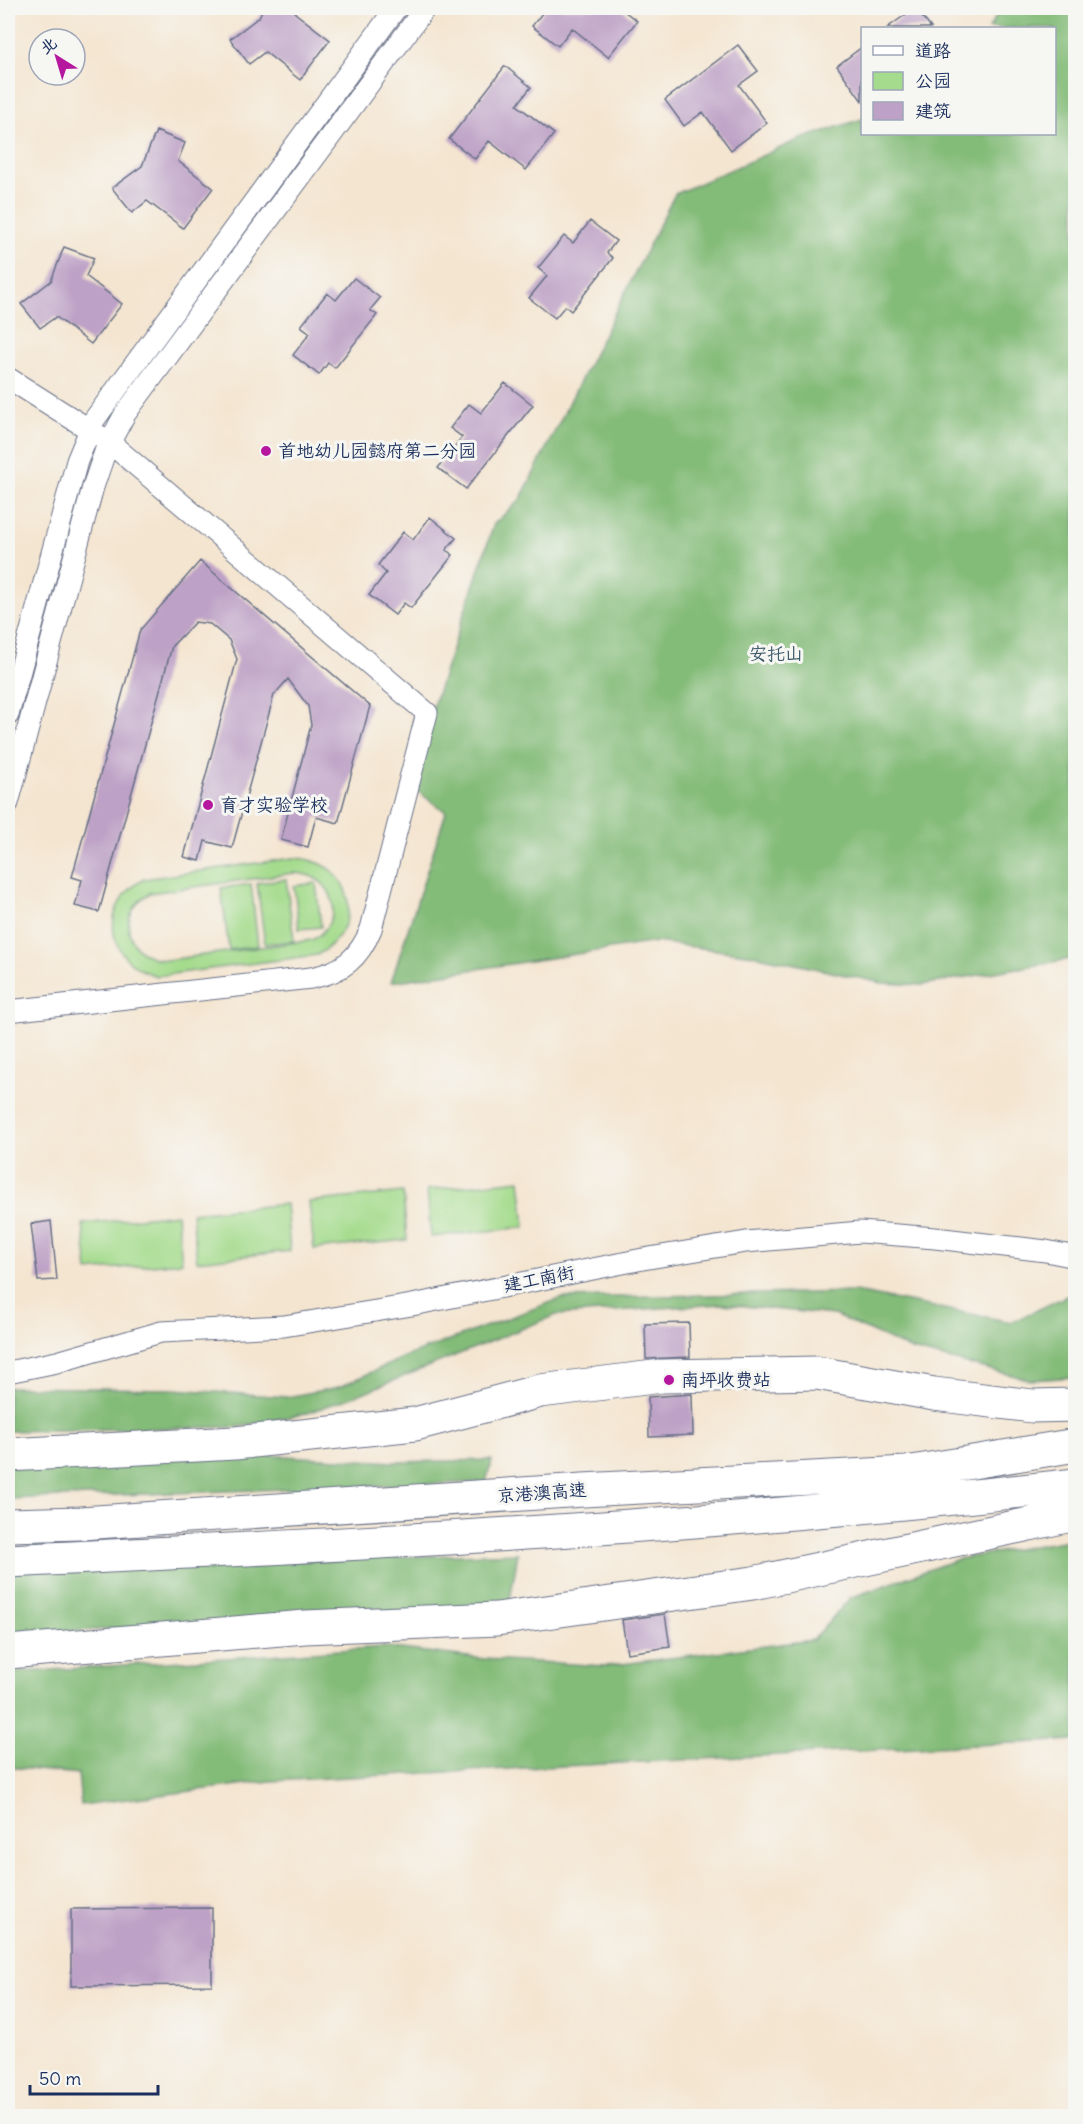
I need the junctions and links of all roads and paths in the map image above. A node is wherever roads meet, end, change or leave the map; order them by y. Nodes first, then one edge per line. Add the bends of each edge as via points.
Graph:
1 (396, 8) edge
2 (424, 8) edge
3 (8, 378) edge
4 (90, 428) junction
5 (109, 442) junction
6 (8, 715) edge
7 (8, 803) edge
8 (8, 1011) edge
9 (1076, 1257) edge
10 (8, 1372) edge
11 (1076, 1405) edge
12 (1076, 1445) edge
13 (8, 1455) edge
14 (1076, 1485) edge
15 (1076, 1514) edge
16 (8, 1525) edge
17 (8, 1561) edge
18 (8, 1652) edge

1 - 4 street via 118,384
2 - 5 street via 125,414
3 - 4 street
4 - 5 street
4 - 6 street via 74,471
5 - 7 street
5 - 8 street via 427,713 371,929 350,964 332,974 311,978
9 - 10 street, 建工南街 via 860,1232 746,1242 284,1326 161,1332
11 - 13 highway via 1032,1406 818,1373 662,1376 540,1391 416,1424 235,1443
12 - 16 highway, 京港澳高速 via 906,1473
14 - 17 highway via 882,1508 586,1531
15 - 18 highway via 753,1583 497,1619 304,1627

